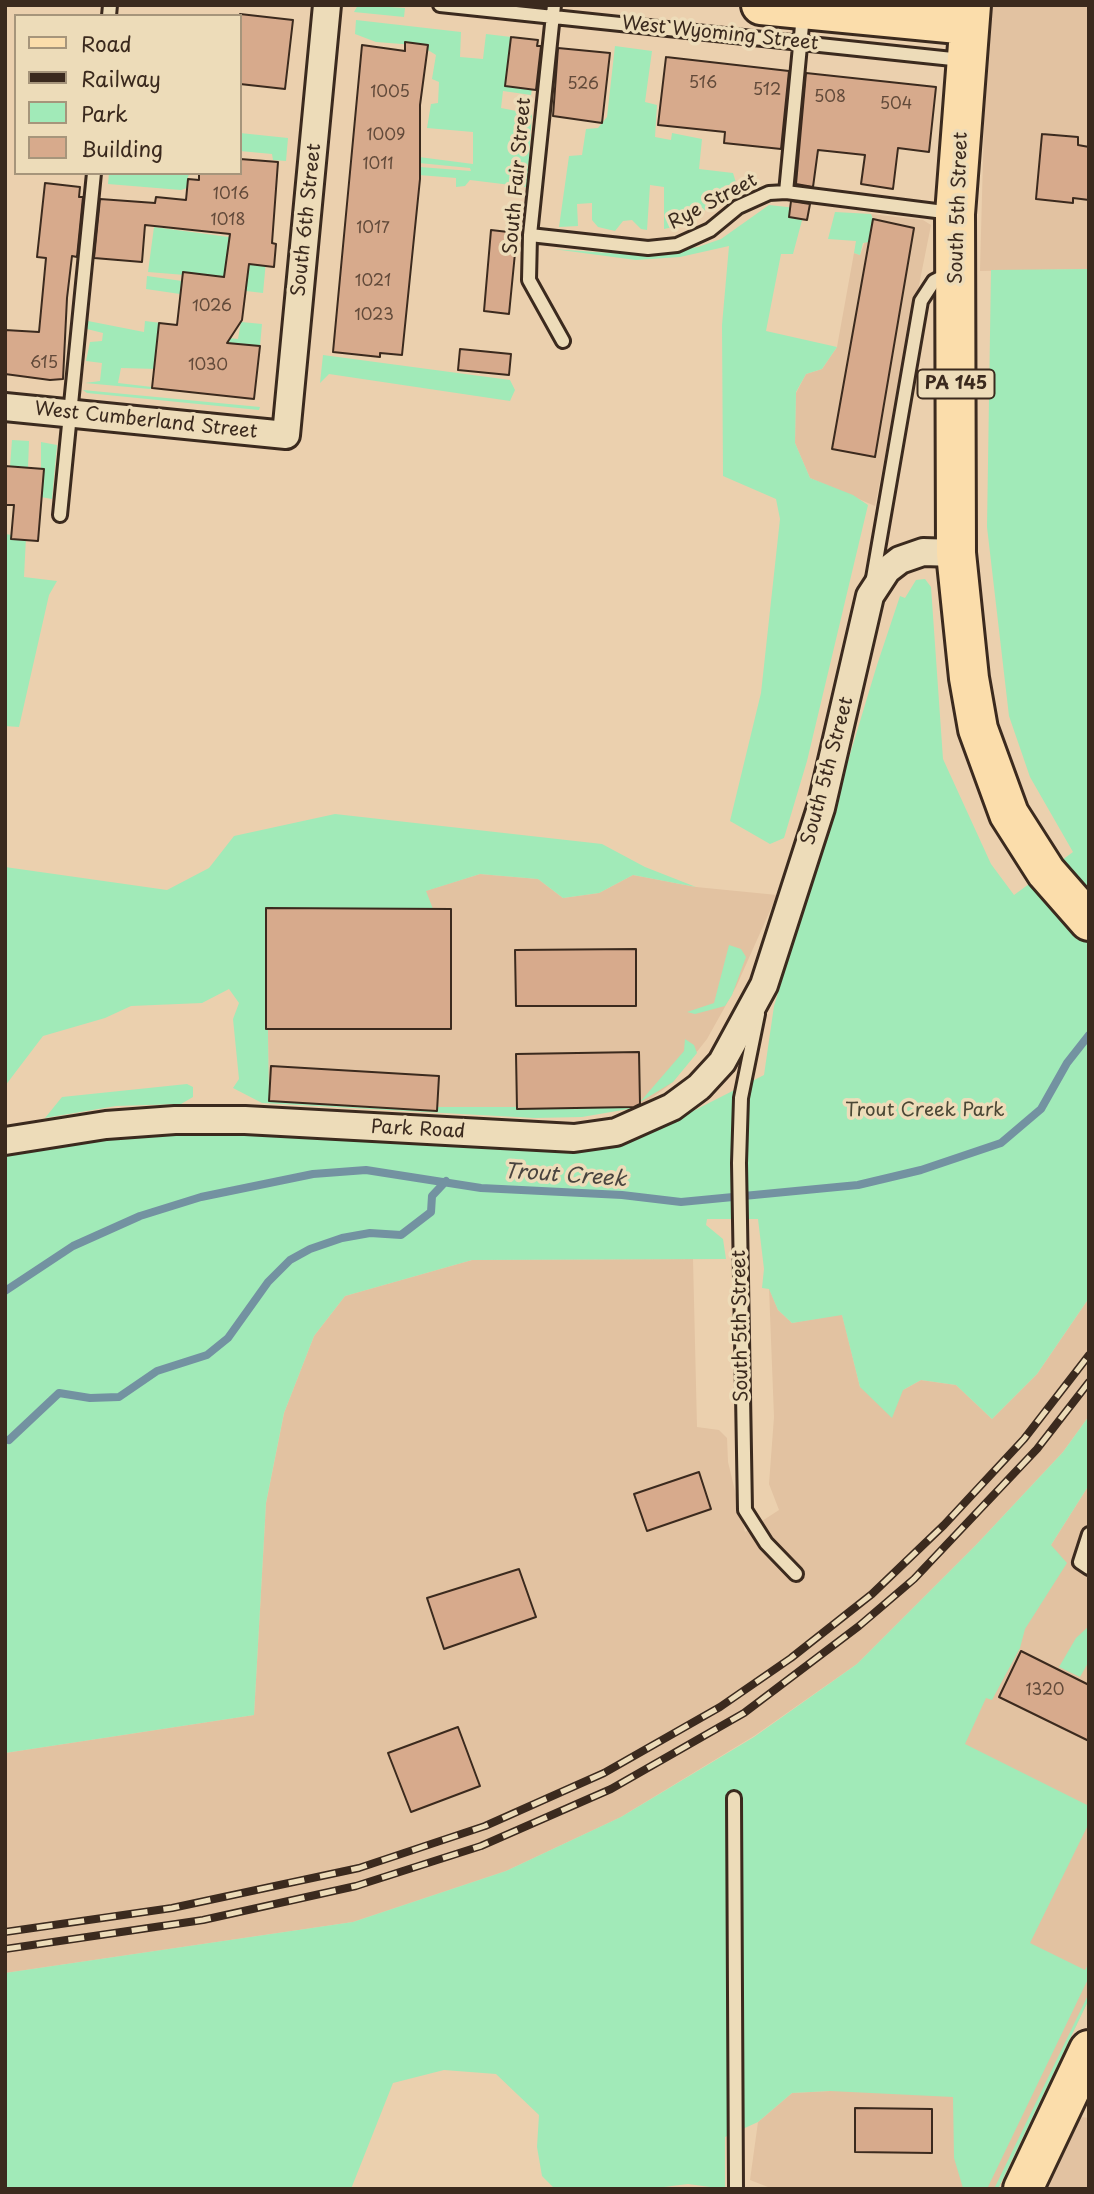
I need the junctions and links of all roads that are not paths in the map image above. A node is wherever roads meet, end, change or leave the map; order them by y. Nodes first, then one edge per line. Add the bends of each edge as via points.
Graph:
1 (327, 5) edge
2 (440, 5) edge
3 (761, 5) edge
4 (448, 6) edge
5 (553, 11) edge
6 (802, 26) junction
7 (969, 30) edge
8 (883, 34) junction
9 (94, 175) edge
10 (786, 192) junction
11 (956, 214) junction
12 (530, 235) junction
13 (956, 273) junction
14 (563, 341) dead end
15 (5, 407) edge
16 (70, 414) junction
17 (286, 435) joint
18 (60, 515) dead end
19 (956, 553) junction
20 (870, 596) junction
21 (1089, 921) edge
22 (764, 985) junction
23 (5, 1141) edge
24 (1089, 1534) edge
25 (1084, 1565) edge
26 (796, 1574) dead end
27 (734, 1798) dead end
28 (1089, 2050) edge
29 (736, 2189) edge
30 (1023, 2189) edge

1 - 17 street, South 6th Street
2 - 4 lane, West Wyoming Street
3 - 6 main road, West Wyoming Street
4 - 5 lane, West Wyoming Street
5 - 6 lane, West Wyoming Street
5 - 12 lane, South Fair Street
6 - 8 main road, West Wyoming Street
6 - 10 lane
7 - 8 main road, West Wyoming Street
7 - 8 lane, West Wyoming Street via 917,55
7 - 11 main road, South 5th Street / PA 145
9 - 16 lane
10 - 11 lane, Rye Street
10 - 12 lane, Rye Street via 754,198 710,230 677,245 648,248
11 - 13 main road, South 5th Street / PA 145
12 - 14 lane, South Fair Street via 529,280
13 - 19 main road, South 5th Street / PA 145
13 - 20 lane via 934,281 921,301
15 - 16 street, West Cumberland Street
16 - 17 street, West Cumberland Street
16 - 18 lane
19 - 20 street, South 5th Street via 923,552 900,560 887,570
19 - 21 main road, PA 145 via 978,729 1009,814 1046,872
20 - 22 street, South 5th Street via 821,807
22 - 23 street, Park Road via 722,1062 699,1087 648,1120 615,1132 553,1138 175,1120
22 - 26 lane, South 5th Street via 741,1098 744,1510 766,1543
24 - 25 lane
27 - 29 lane
28 - 30 main road via 1070,2104

